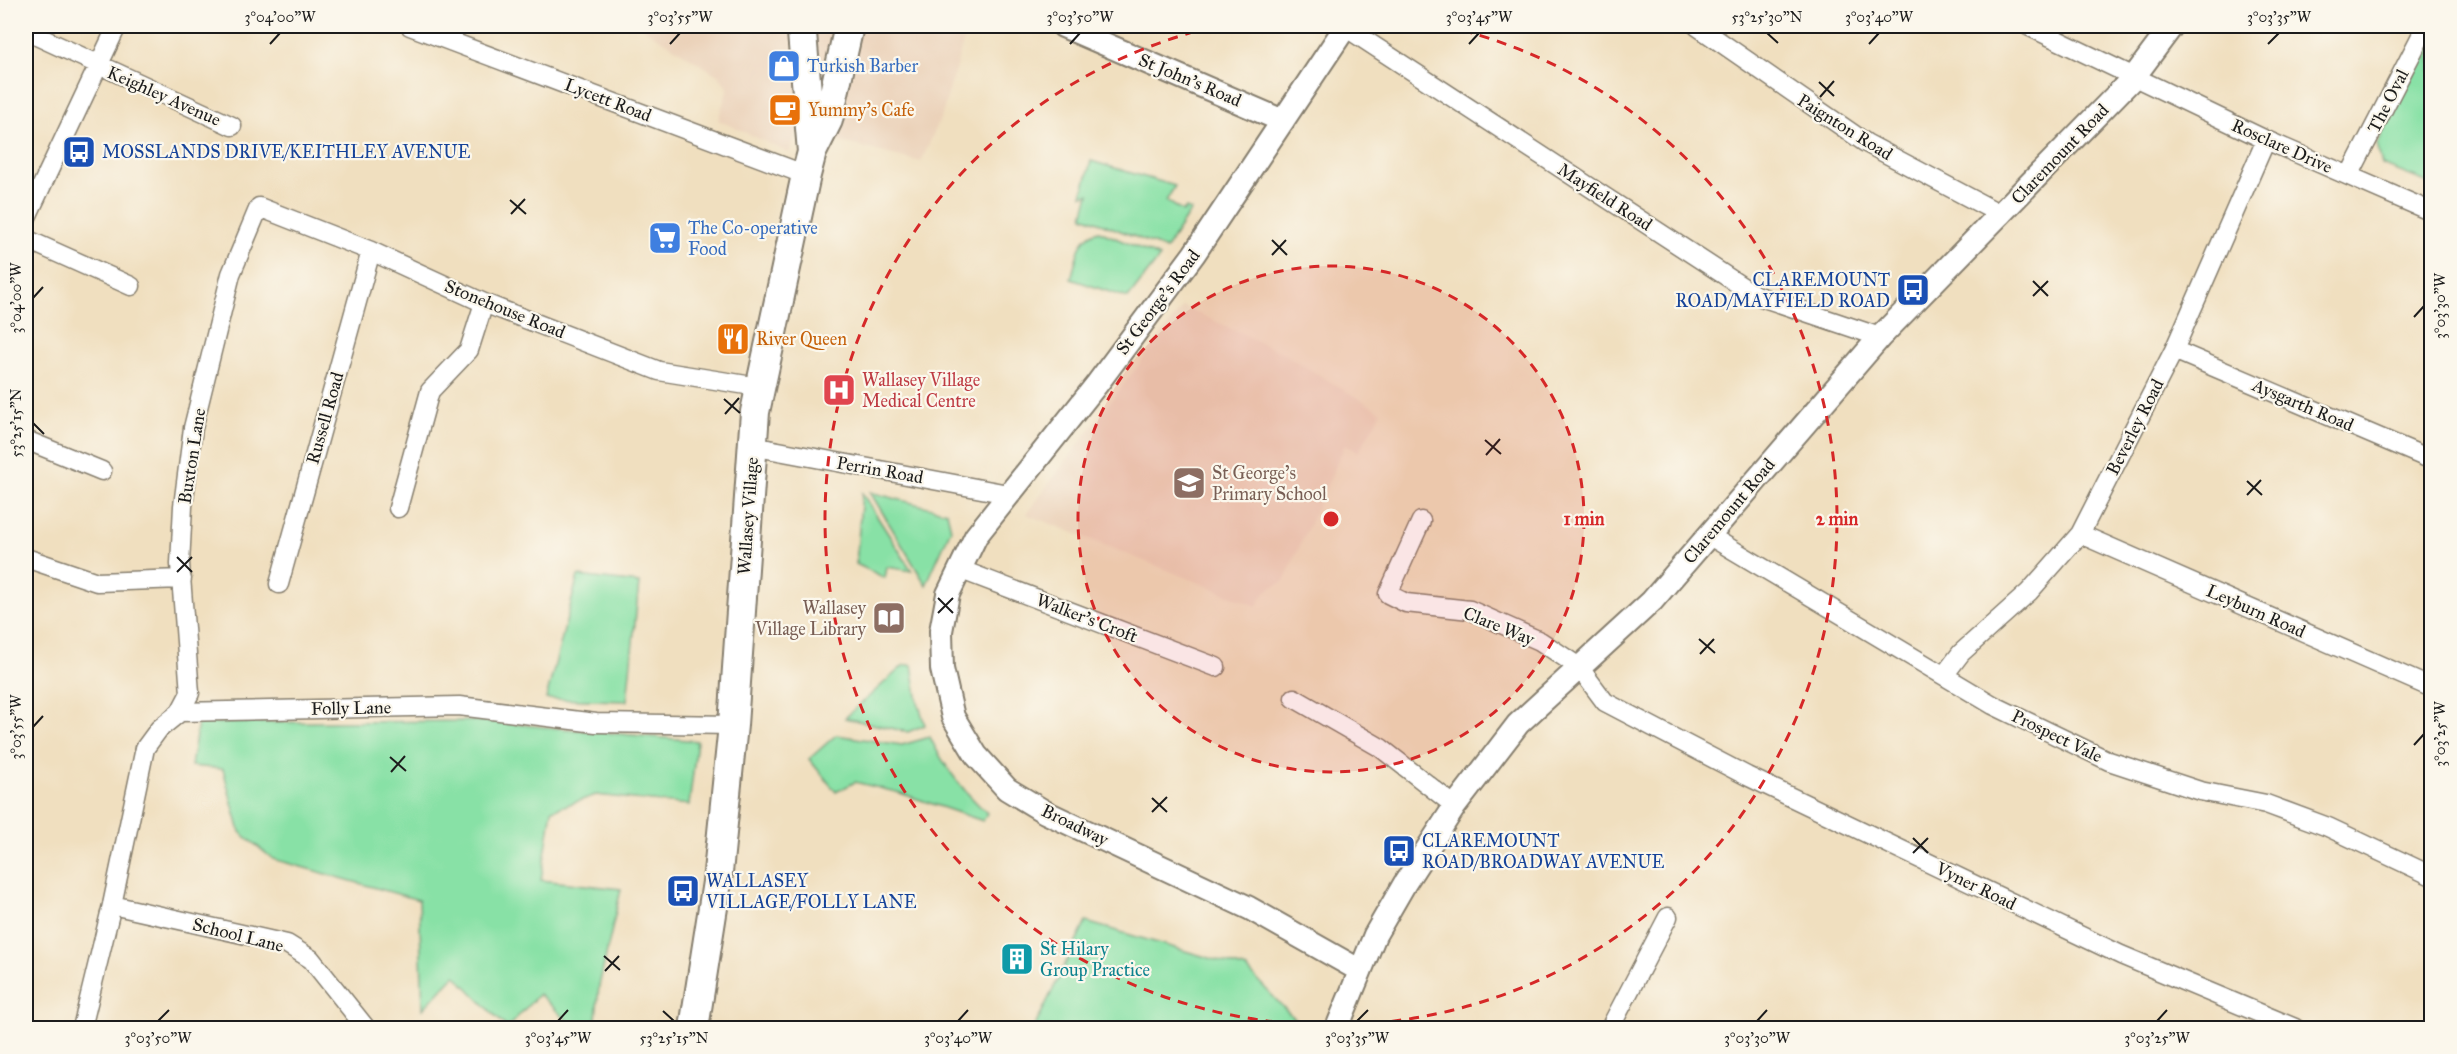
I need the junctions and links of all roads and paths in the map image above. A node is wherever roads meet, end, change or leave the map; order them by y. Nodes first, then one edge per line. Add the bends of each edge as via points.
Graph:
1 (117, 26) edge
2 (410, 26) edge
3 (837, 26) edge
4 (849, 26) edge
5 (1064, 26) edge
6 (1345, 26) edge
7 (1696, 26) edge
8 (2028, 26) edge
9 (2172, 26) edge
10 (2426, 26) edge
11 (794, 29) edge
12 (26, 31) edge
13 (97, 65) junction
14 (2134, 77) junction
15 (1283, 120) junction
16 (232, 126) dead end
17 (2266, 140) junction
18 (809, 163) junction
19 (2349, 176) junction
20 (259, 207) joint
21 (2432, 212) edge
22 (2002, 215) junction
23 (26, 219) edge
24 (26, 239) edge
25 (372, 251) junction
26 (131, 286) dead end
27 (484, 303) junction
28 (1880, 337) junction
29 (2174, 350) junction
30 (759, 387) junction
31 (26, 440) edge
32 (752, 446) junction
33 (2432, 460) edge
34 (102, 471) dead end
35 (1008, 494) junction
36 (398, 508) dead end
37 (1421, 521) dead end
38 (2080, 534) junction
39 (1708, 535) junction
40 (26, 558) edge
41 (958, 569) junction
42 (182, 579) junction
43 (279, 584) dead end
44 (1216, 667) dead end
45 (1579, 667) junction
46 (1944, 674) junction
47 (2432, 688) edge
48 (1294, 698) dead end
49 (180, 712) junction
50 (733, 725) junction
51 (1455, 806) junction
52 (2432, 876) edge
53 (112, 905) junction
54 (1668, 917) dead end
55 (1359, 970) junction
56 (1339, 1028) edge
57 (82, 1029) edge
58 (366, 1029) edge
59 (694, 1029) edge
60 (1610, 1029) edge
61 (2295, 1029) edge

1 - 13 street
2 - 18 street, Lycett Road
3 - 11 main road via 817,33
4 - 18 main road, Wallasey Village via 828,120
5 - 15 street, St John's Road
6 - 15 street, St George's Road
6 - 28 street, Mayfield Road via 1755,295
7 - 22 street, Paignton Road via 1866,144
8 - 14 street, Rosclare Drive
9 - 14 street, Claremount Road
10 - 19 street, The Oval
11 - 18 main road, Wallasey Village
12 - 13 street, Keighley Avenue
13 - 16 street, Keighley Avenue
13 - 23 street
14 - 17 street, Rosclare Drive
14 - 22 street, Claremount Road
15 - 35 street, St George's Road via 1194,254
17 - 19 street, Rosclare Drive
17 - 29 street, Beverley Road
18 - 30 main road, Wallasey Village
19 - 21 street, Rosclare Drive
20 - 25 street, Stonehouse Road
20 - 42 street, Buxton Lane via 231,274 193,428 183,506
22 - 28 street, Claremount Road
24 - 26 street
25 - 27 street, Stonehouse Road
25 - 43 street, Russell Road
27 - 30 street, Stonehouse Road via 659,371
27 - 36 street via 469,350 430,391
28 - 39 street, Claremount Road
29 - 33 street, Aysgarth Road
29 - 38 street, Beverley Road
30 - 32 main road, Wallasey Village
31 - 34 street
32 - 35 street, Perrin Road
32 - 50 main road, Wallasey Village
35 - 41 street, St George's Road via 976,536
37 - 45 street, Clare Way via 1388,594 1406,603 1470,610 1540,641
38 - 46 street, Beverley Road via 2029,592 1961,653
38 - 47 street, Leyburn Road
39 - 45 street, Claremount Road via 1653,601
39 - 46 street, Prospect Vale
40 - 42 street via 97,582
41 - 44 street, Walker's Croft
41 - 55 street, Broadway via 944,611 942,669 953,717 976,754 1007,789 1045,812 1249,908
42 - 49 street, Buxton Lane via 190,693
45 - 51 street, Claremount Road via 1518,724
45 - 61 street, Vyner Road via 1605,702 1747,776 2121,955
46 - 52 street, Prospect Vale via 1993,705 2109,761 2200,790 2266,804 2328,827
48 - 51 street via 1382,748
49 - 50 street, Folly Lane via 459,706 596,723
49 - 53 street via 159,729 145,748
50 - 59 main road, Wallasey Village via 717,882
51 - 55 street, Claremount Road via 1375,935
53 - 57 street
53 - 58 street, School Lane via 287,945 311,959
54 - 60 street
55 - 56 street, Claremount Road

